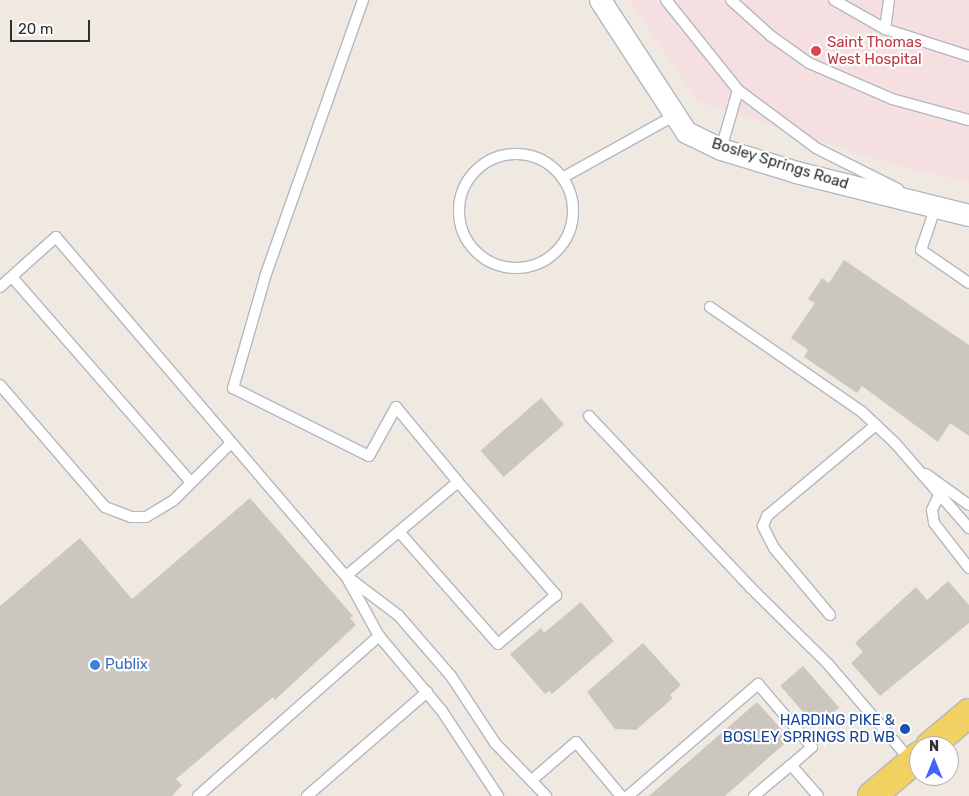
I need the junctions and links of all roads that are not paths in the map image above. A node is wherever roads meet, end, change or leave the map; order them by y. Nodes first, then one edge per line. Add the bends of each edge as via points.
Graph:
1 (363, 0) edge
2 (600, 0) edge
3 (666, 0) edge
4 (731, 0) edge
5 (834, 0) edge
6 (888, 0) edge
7 (885, 29) junction
8 (969, 56) edge
9 (738, 90) junction
10 (674, 116) junction
11 (969, 120) edge
12 (721, 149) junction
13 (562, 178) junction
14 (938, 207) junction
15 (969, 215) edge
16 (12, 277) junction
17 (969, 283) edge
18 (0, 287) edge
19 (710, 307) dead end
20 (0, 385) edge
21 (589, 416) dead end
22 (876, 424) junction
23 (231, 443) junction
24 (914, 465) junction
25 (191, 482) junction
26 (458, 482) junction
27 (939, 495) junction
28 (969, 505) edge
29 (969, 528) edge
30 (400, 533) junction
31 (969, 568) edge
32 (346, 576) junction
33 (830, 615) dead end
34 (379, 636) junction
35 (427, 692) junction
36 (969, 713) edge
37 (942, 736) edge
38 (909, 743) edge
39 (909, 764) edge
40 (791, 765) junction
41 (532, 780) junction
42 (198, 796) edge
43 (307, 796) edge
44 (498, 796) edge
45 (546, 796) edge
46 (621, 796) edge
47 (628, 796) edge
48 (754, 796) edge
49 (818, 796) edge
50 (872, 796) edge

1 - 26 lane via 266,274 233,388 369,456 396,407
2 - 10 street, Bosley Springs Road
3 - 9 lane
4 - 11 lane via 771,36 809,63 892,99
5 - 7 lane
6 - 7 lane
7 - 8 lane
9 - 12 lane
9 - 14 lane via 816,148
10 - 12 street, Bosley Springs Road via 686,132
10 - 13 lane
12 - 14 street, Bosley Springs Road
13 - 13 lane via 546,163 528,156 509,155 486,163 470,177 460,205 460,222 471,246 485,259 508,267 528,266 546,260 565,239 572,221 572,200
14 - 15 street, Bosley Springs Road
14 - 17 lane via 921,250
16 - 18 lane
16 - 23 lane via 56,237
16 - 25 lane
19 - 22 lane
20 - 25 lane via 105,507 131,517 146,517 173,501
21 - 38 lane via 750,587
22 - 24 lane
22 - 33 lane via 772,512 763,526 774,548
23 - 25 lane
23 - 32 lane
24 - 27 lane
24 - 28 lane
26 - 30 lane
26 - 30 lane via 556,596 498,644
27 - 29 lane
27 - 31 lane via 932,510 934,523
30 - 32 lane
32 - 34 lane
32 - 41 lane via 399,616 451,676 495,743
34 - 35 lane
34 - 42 lane
35 - 43 lane
35 - 44 lane
36 - 37 main road
39 - 50 main road
40 - 47 lane via 812,747 758,684
40 - 48 lane
40 - 49 lane
41 - 45 lane
41 - 46 lane via 576,742

